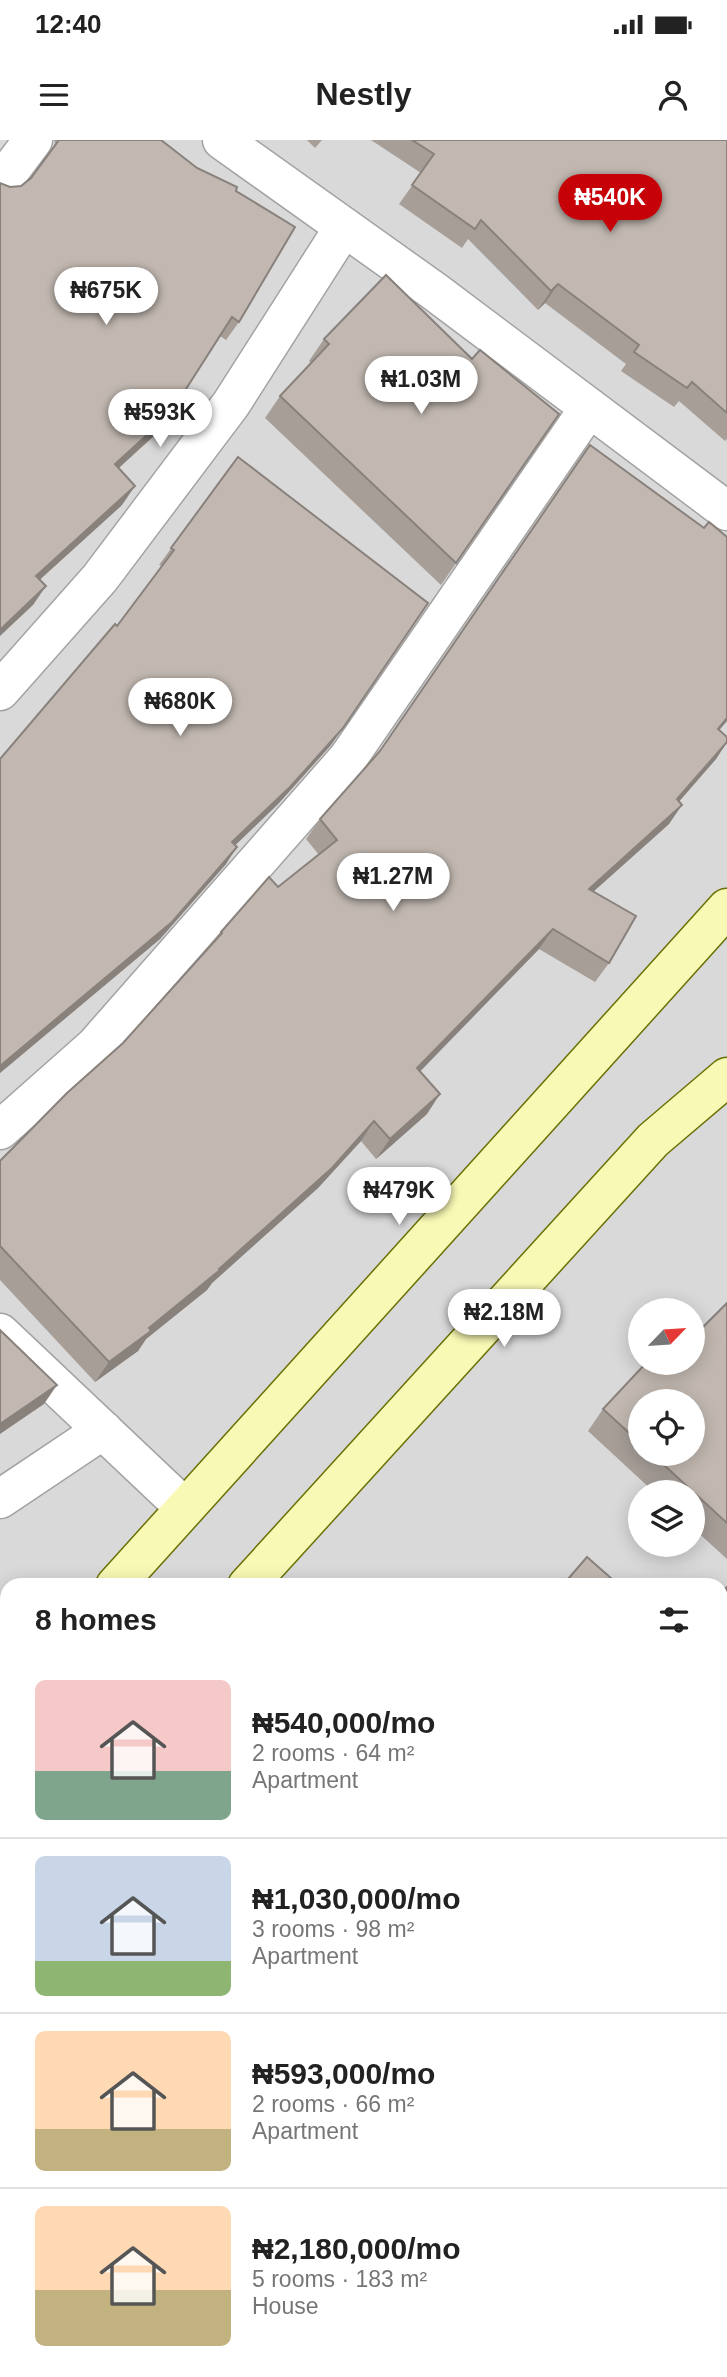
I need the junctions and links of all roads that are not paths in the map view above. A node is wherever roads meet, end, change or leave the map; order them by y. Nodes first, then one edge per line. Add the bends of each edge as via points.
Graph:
1 (33, 140) edge
2 (222, 140) edge
3 (0, 184) edge
4 (344, 227) junction
5 (589, 408) junction
6 (727, 511) edge
7 (0, 691) edge
8 (725, 915) edge
9 (727, 1077) edge
10 (0, 1130) edge
11 (0, 1333) edge
12 (103, 1430) junction
13 (0, 1499) edge
14 (185, 1508) junction
15 (122, 1578) edge
16 (254, 1578) edge

1 - 3 street
2 - 4 street
4 - 5 street
4 - 7 street via 231,404 100,578
5 - 6 street
5 - 10 street via 348,758 95,1046
8 - 14 street
9 - 16 street via 653,1140
11 - 12 street
12 - 13 street
12 - 14 street
14 - 15 street

